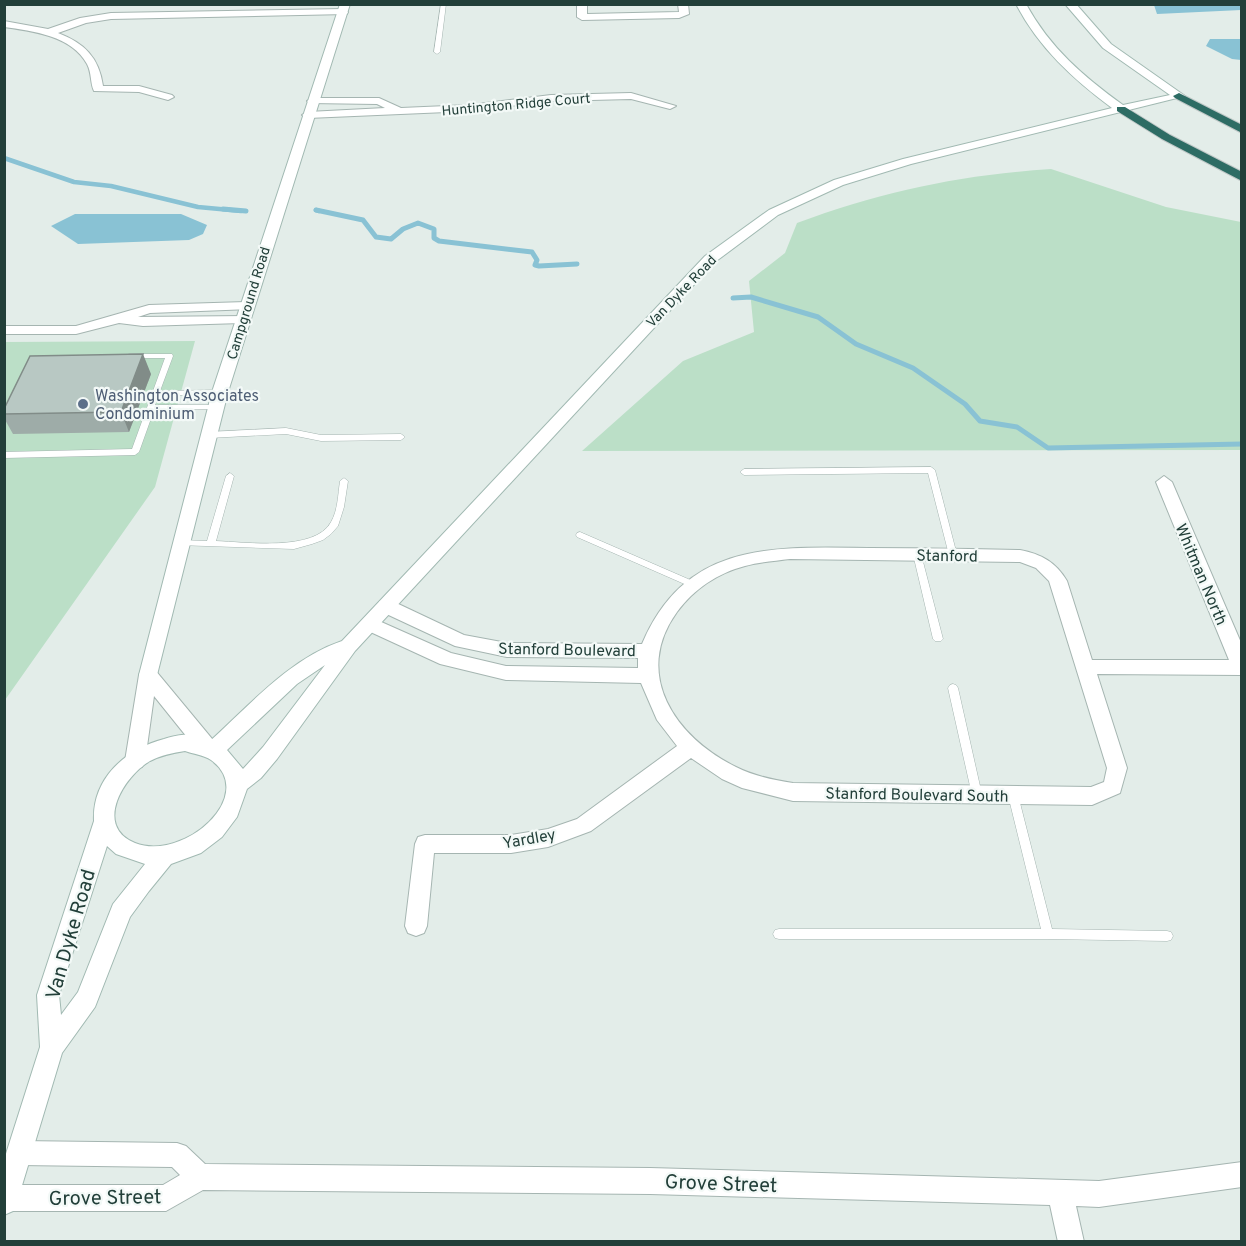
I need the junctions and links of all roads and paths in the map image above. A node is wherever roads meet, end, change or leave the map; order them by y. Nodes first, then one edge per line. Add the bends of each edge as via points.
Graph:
1 (444, 4) edge
2 (582, 4) edge
3 (683, 4) edge
4 (1022, 4) edge
5 (1070, 4) edge
6 (344, 8) edge
7 (4, 24) edge
8 (46, 33) junction
9 (437, 52) dead end
10 (1179, 96) junction
11 (168, 97) dead end
12 (670, 106) dead end
13 (310, 108) junction
14 (1121, 109) junction
15 (1242, 129) edge
16 (1242, 177) edge
17 (244, 313) junction
18 (4, 330) edge
19 (123, 356) edge
20 (156, 394) junction
21 (218, 400) junction
22 (150, 408) junction
23 (209, 435) junction
24 (400, 437) dead end
25 (4, 455) edge
26 (744, 472) dead end
27 (230, 477) dead end
28 (344, 481) dead end
29 (1164, 482) dead end
30 (580, 535) dead end
31 (180, 543) junction
32 (211, 543) junction
33 (917, 555) junction
34 (953, 555) junction
35 (693, 585) junction
36 (386, 606) junction
37 (370, 624) junction
38 (938, 639) dead end
39 (349, 646) junction
40 (648, 651) junction
41 (1086, 666) junction
42 (1241, 667) edge
43 (148, 675) junction
44 (647, 676) junction
45 (953, 688) dead end
46 (210, 748) junction
47 (690, 748) junction
48 (135, 761) junction
49 (238, 784) junction
50 (977, 795) junction
51 (1013, 795) junction
52 (104, 823) junction
53 (166, 855) junction
54 (416, 926) dead end
55 (779, 934) dead end
56 (1048, 934) junction
57 (1167, 936) dead end
58 (51, 1047) junction
59 (19, 1153) junction
60 (1242, 1174) edge
61 (200, 1177) junction
62 (1060, 1193) junction
63 (5, 1200) edge
64 (1071, 1242) edge

1 - 9 lane
2 - 3 street via 582,17 679,15 684,14
4 - 14 street via 1039,34 1063,63
5 - 10 street via 1107,46
6 - 8 street via 111,16
6 - 13 street, Campground Road
7 - 8 street
8 - 11 street via 71,43 90,59 98,89 139,89
10 - 14 street, Van Dyke Road
10 - 15 highway
12 - 13 street, Huntington Ridge Court via 631,96 551,98 432,110 398,109 378,114
13 - 17 street, Campground Road
14 - 16 highway
14 - 36 street, Van Dyke Road via 874,170 822,187 782,206 734,238 710,259
17 - 18 street via 188,315 149,309 76,330
17 - 21 street, Campground Road
19 - 20 lane via 169,356
20 - 21 lane
20 - 22 lane
21 - 22 lane
21 - 23 street, Campground Road
22 - 25 lane via 135,453
23 - 24 lane via 286,431 321,438
23 - 31 street, Campground Road
26 - 34 lane via 932,470
27 - 32 lane
28 - 32 lane via 338,523 332,531 308,543
29 - 42 street, Whitman North
30 - 35 lane
31 - 32 lane
31 - 43 street, Campground Road
33 - 34 street, Stanford
33 - 35 street, Stanford via 757,557 711,572
33 - 38 lane
34 - 41 street, Stanford via 1032,558 1053,572
35 - 40 street, Stanford via 667,612
36 - 37 street, Van Dyke Road
36 - 40 street, Stanford Boulevard via 461,641 507,650
37 - 39 street, Van Dyke Road
37 - 44 street, Stanford Boulevard via 447,659 506,673
39 - 46 street, Van Dyke Road via 315,661 290,679
39 - 49 street, Van Dyke Road via 270,753
40 - 44 street, Stanford
41 - 42 street
41 - 51 street, Stanford Boulevard South via 1117,768 1113,787 1092,796
43 - 46 street
43 - 48 street, Campground Road
44 - 47 street, Stanford Boulevard South via 661,711
45 - 50 lane
46 - 48 street via 185,743 163,747
46 - 49 street via 222,754 233,767
47 - 50 street, Stanford Boulevard South via 723,770 776,790
47 - 54 street, Yardley via 584,825 548,838 511,844 425,844
48 - 52 street via 111,787 104,805
49 - 53 street via 235,803 209,837 189,849
50 - 51 street, Stanford Boulevard South
51 - 56 lane
52 - 53 street via 111,838 125,849 144,855
52 - 58 street, Van Dyke Road via 48,995
53 - 58 street, Van Dyke Road via 121,911 87,999
55 - 56 lane
56 - 57 lane
58 - 59 street, Van Dyke Road
59 - 61 street via 177,1155
59 - 63 street, Van Dyke Road
60 - 62 street, Grove Street via 1099,1194
61 - 62 street, Grove Street via 650,1181
61 - 63 street, Grove Street via 166,1198
62 - 64 street

